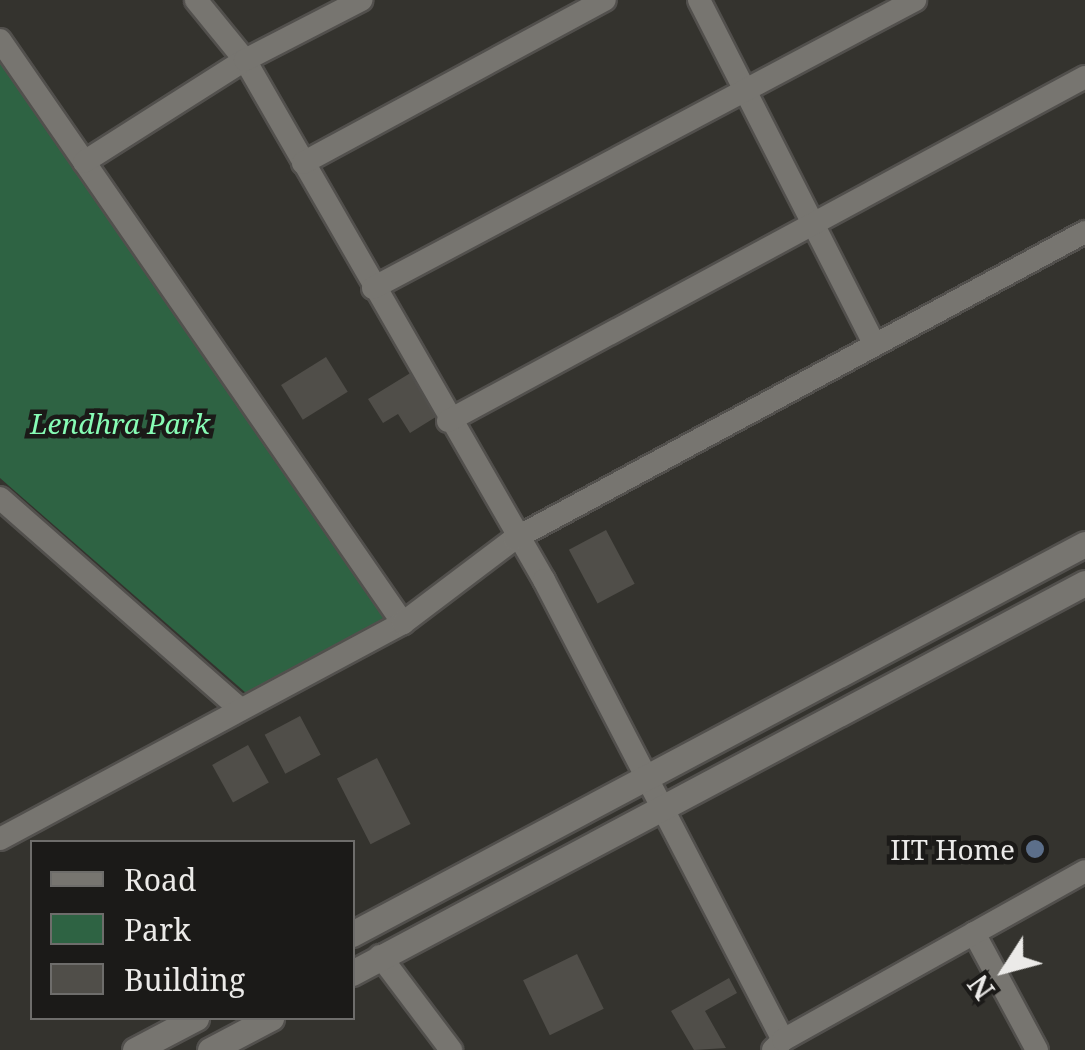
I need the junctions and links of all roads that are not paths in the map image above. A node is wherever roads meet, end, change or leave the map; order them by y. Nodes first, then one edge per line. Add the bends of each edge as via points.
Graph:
1 (196, 0) edge
2 (361, 0) edge
3 (605, 0) edge
4 (699, 0) edge
5 (915, 0) edge
6 (0, 40) edge
7 (245, 60) junction
8 (1085, 77) edge
9 (746, 90) junction
10 (84, 162) junction
11 (303, 163) junction
12 (814, 218) junction
13 (1085, 232) edge
14 (373, 288) junction
15 (874, 345) junction
16 (448, 421) junction
17 (0, 498) edge
18 (514, 539) junction
19 (1085, 544) edge
20 (1085, 582) edge
21 (403, 622) junction
22 (240, 708) junction
23 (648, 777) junction
24 (661, 804) junction
25 (1, 836) edge
26 (1085, 871) edge
27 (355, 932) edge
28 (974, 933) junction
29 (380, 956) junction
30 (355, 971) edge
31 (192, 1020) edge
32 (267, 1020) edge
33 (778, 1045) edge
34 (134, 1050) edge
35 (210, 1050) edge
36 (450, 1050) edge
37 (1037, 1050) edge

1 - 7 street
2 - 7 street
3 - 11 street
4 - 9 street
5 - 9 street
6 - 10 street
7 - 10 street
7 - 11 street
8 - 12 street
9 - 12 street
9 - 14 street
10 - 21 street
11 - 14 street
12 - 15 street
12 - 16 street
13 - 15 street
14 - 16 street
15 - 18 street
16 - 18 street
17 - 22 street
18 - 21 street
18 - 23 street
19 - 23 main road
20 - 24 main road
21 - 22 street
22 - 25 street
23 - 24 street
23 - 27 main road
24 - 29 main road
24 - 33 street
26 - 28 street
28 - 33 street
28 - 37 street
29 - 30 main road
29 - 36 street
31 - 34 main road
32 - 35 main road

